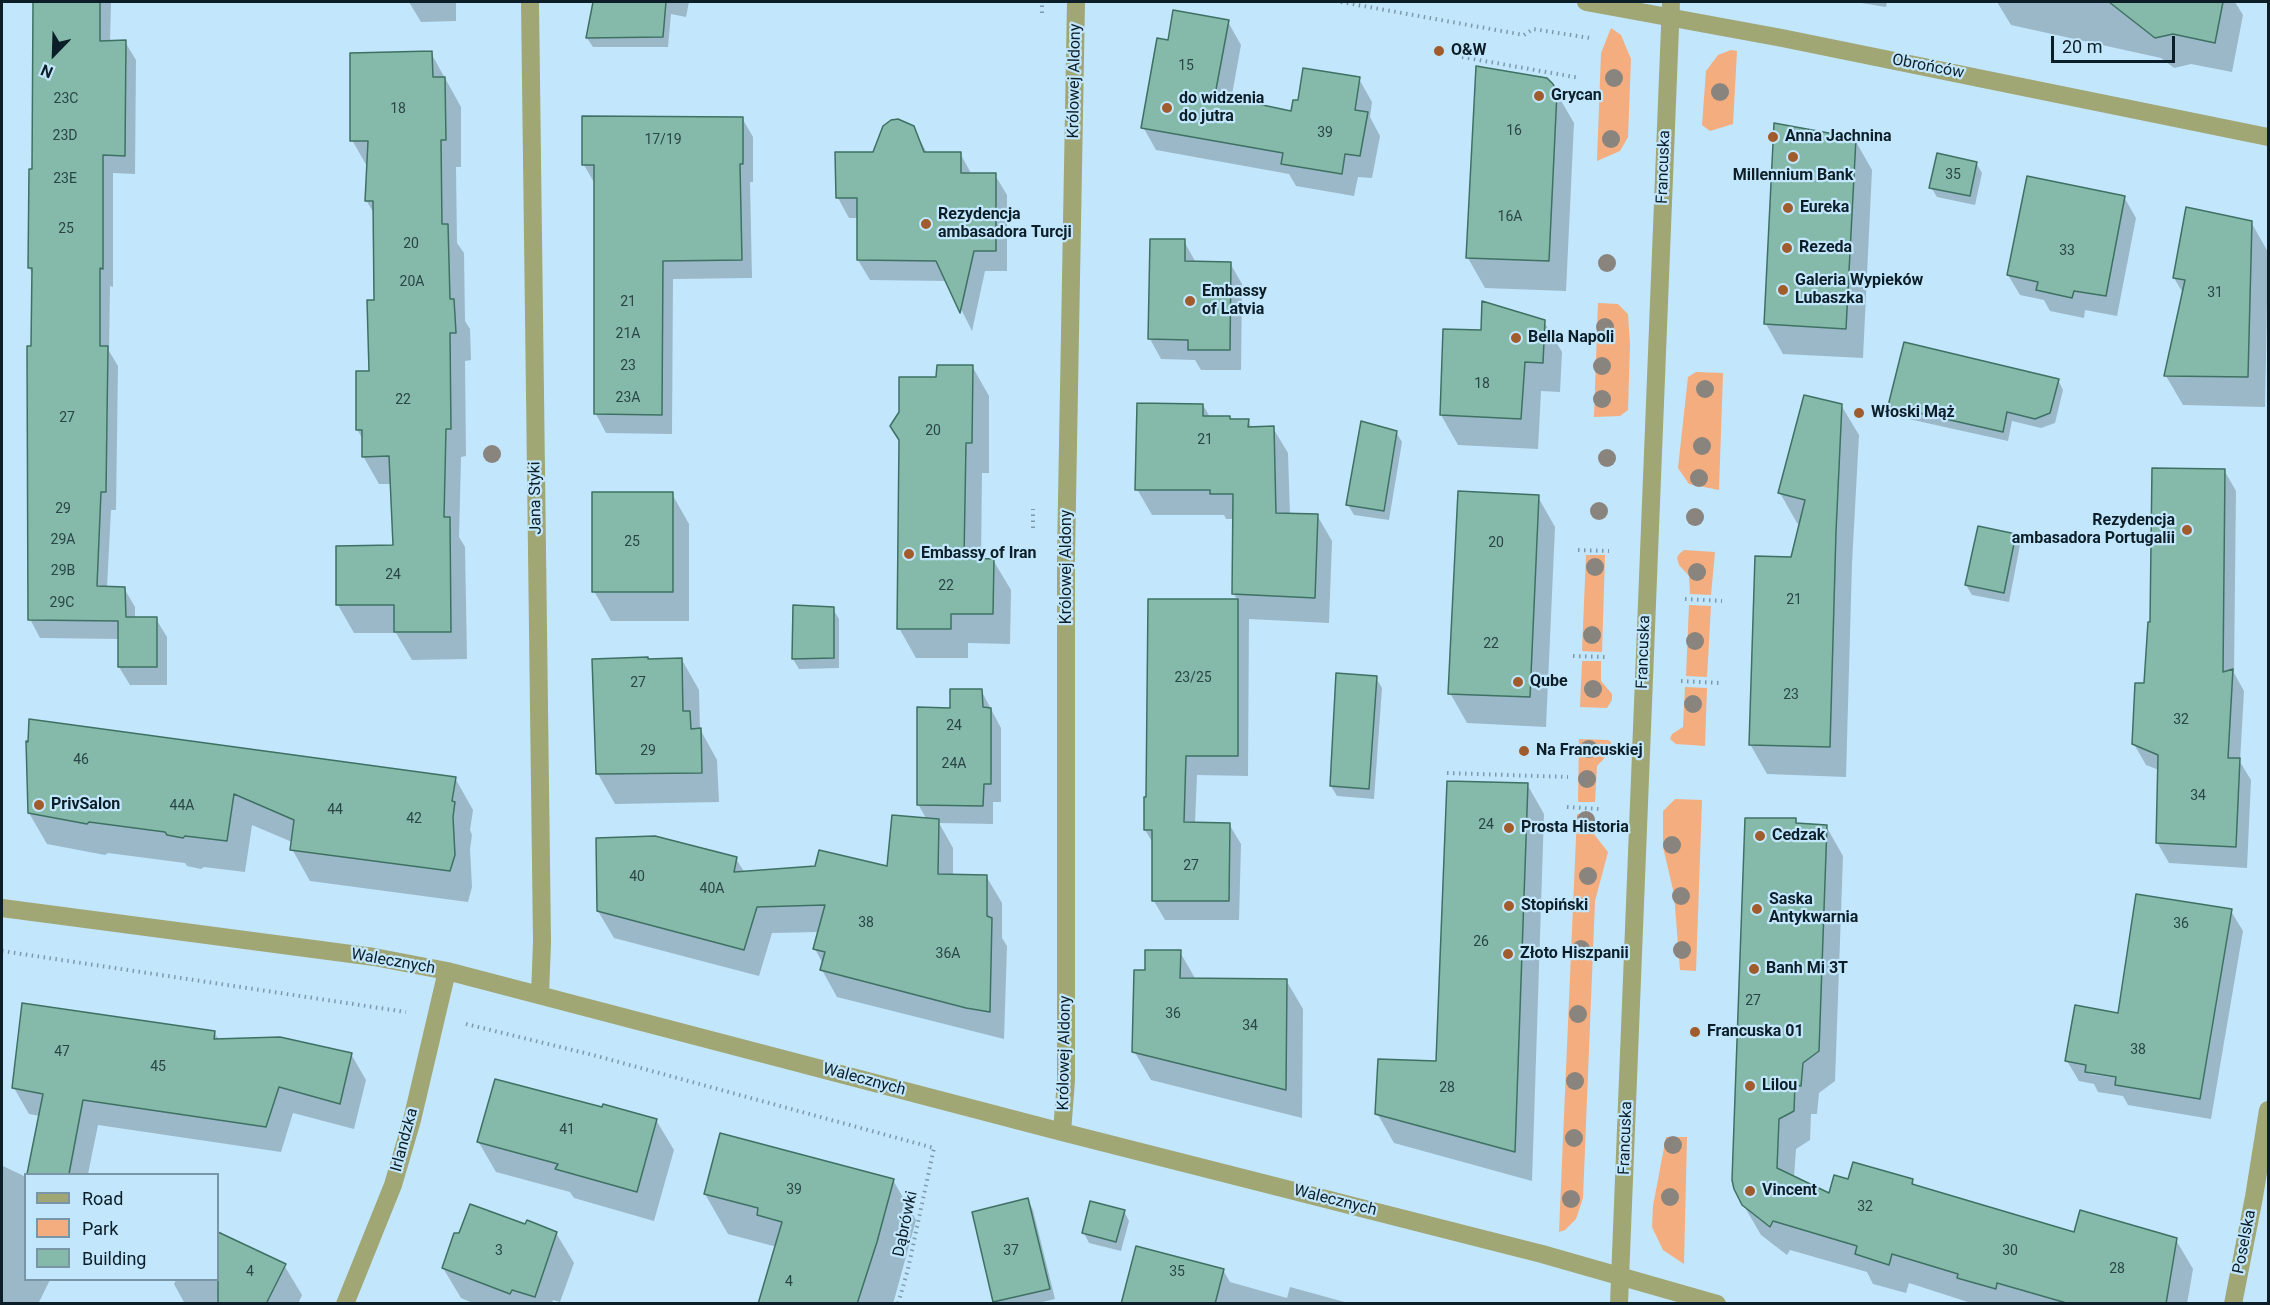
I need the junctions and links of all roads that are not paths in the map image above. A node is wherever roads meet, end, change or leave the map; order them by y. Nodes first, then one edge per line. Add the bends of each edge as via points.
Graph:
1 (530, 2) edge
2 (1076, 2) edge
3 (1586, 2) edge
4 (1671, 9) edge
5 (2268, 137) edge
6 (2, 908) edge
7 (447, 971) junction
8 (540, 995) junction
9 (2268, 1110) edge
10 (1062, 1132) junction
11 (1620, 1276) junction
12 (345, 1304) edge
13 (1619, 1304) edge
14 (1717, 1304) edge
15 (2233, 1304) edge

1 - 8 street, Jana Styki
2 - 10 street, Królowej Aldony via 1066,555 1066,1080
3 - 4 street, Obrońców
4 - 5 street, Obrońców
4 - 11 street, Francuska
6 - 7 street, Walecznych via 374,957
7 - 8 street, Walecznych
7 - 12 street, Irlandzka via 393,1185
8 - 10 street, Walecznych
9 - 15 street, Poselska
10 - 11 street, Walecznych
11 - 13 street, Francuska
11 - 14 street, Walecznych

